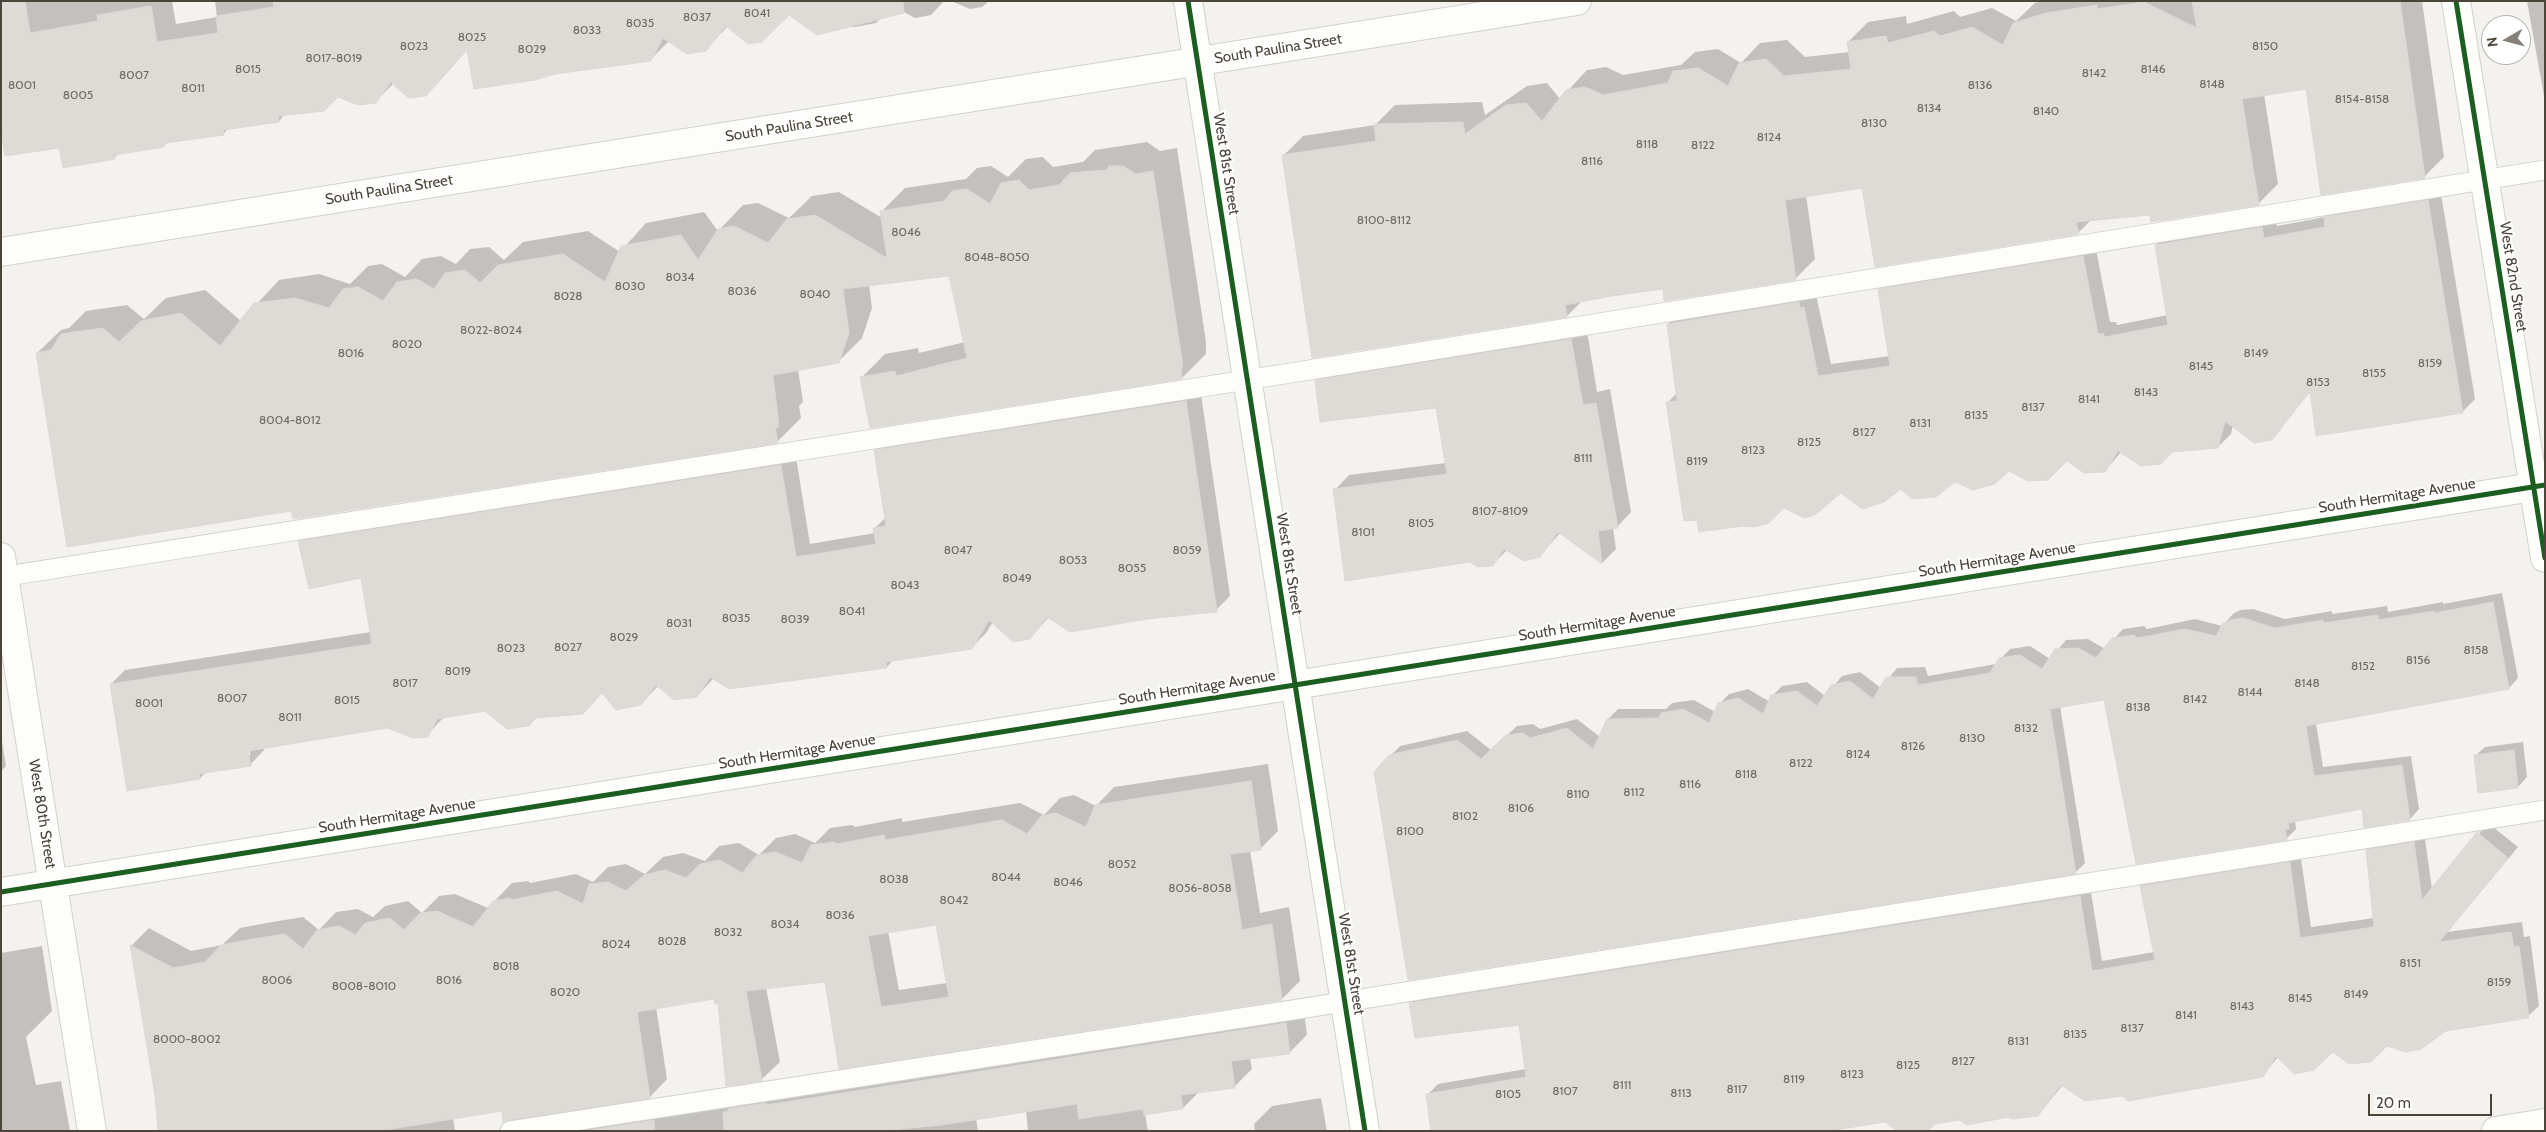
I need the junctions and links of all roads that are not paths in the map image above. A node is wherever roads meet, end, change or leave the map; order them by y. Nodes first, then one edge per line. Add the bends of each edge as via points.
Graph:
1 (1188, 1) edge
2 (1577, 1) edge
3 (2456, 1) edge
4 (1197, 62) junction
5 (2545, 170) edge
6 (2484, 180) junction
7 (1, 252) edge
8 (1248, 380) junction
9 (2539, 486) edge
10 (2545, 558) edge
11 (2, 570) edge
12 (1295, 685) junction
13 (2545, 810) edge
14 (52, 884) junction
15 (1, 892) edge
16 (1345, 1002) junction
17 (2545, 1123) edge
18 (92, 1131) edge
19 (510, 1131) edge
20 (1365, 1131) edge
21 (2496, 1131) edge

1 - 4 street, West 81st Street
2 - 4 street, South Paulina Street
3 - 6 street, West 82nd Street
4 - 7 street, South Paulina Street
4 - 8 street, West 81st Street
5 - 6 lane
6 - 8 lane
6 - 9 street, West 82nd Street
8 - 11 lane
8 - 12 street, West 81st Street
9 - 10 street, West 82nd Street
9 - 12 street, South Hermitage Avenue
11 - 14 street, West 80th Street
12 - 14 street, South Hermitage Avenue
12 - 16 street, West 81st Street
13 - 16 lane
14 - 15 street, South Hermitage Avenue
14 - 18 street, West 80th Street
16 - 19 lane
16 - 20 street, West 81st Street
17 - 21 street

